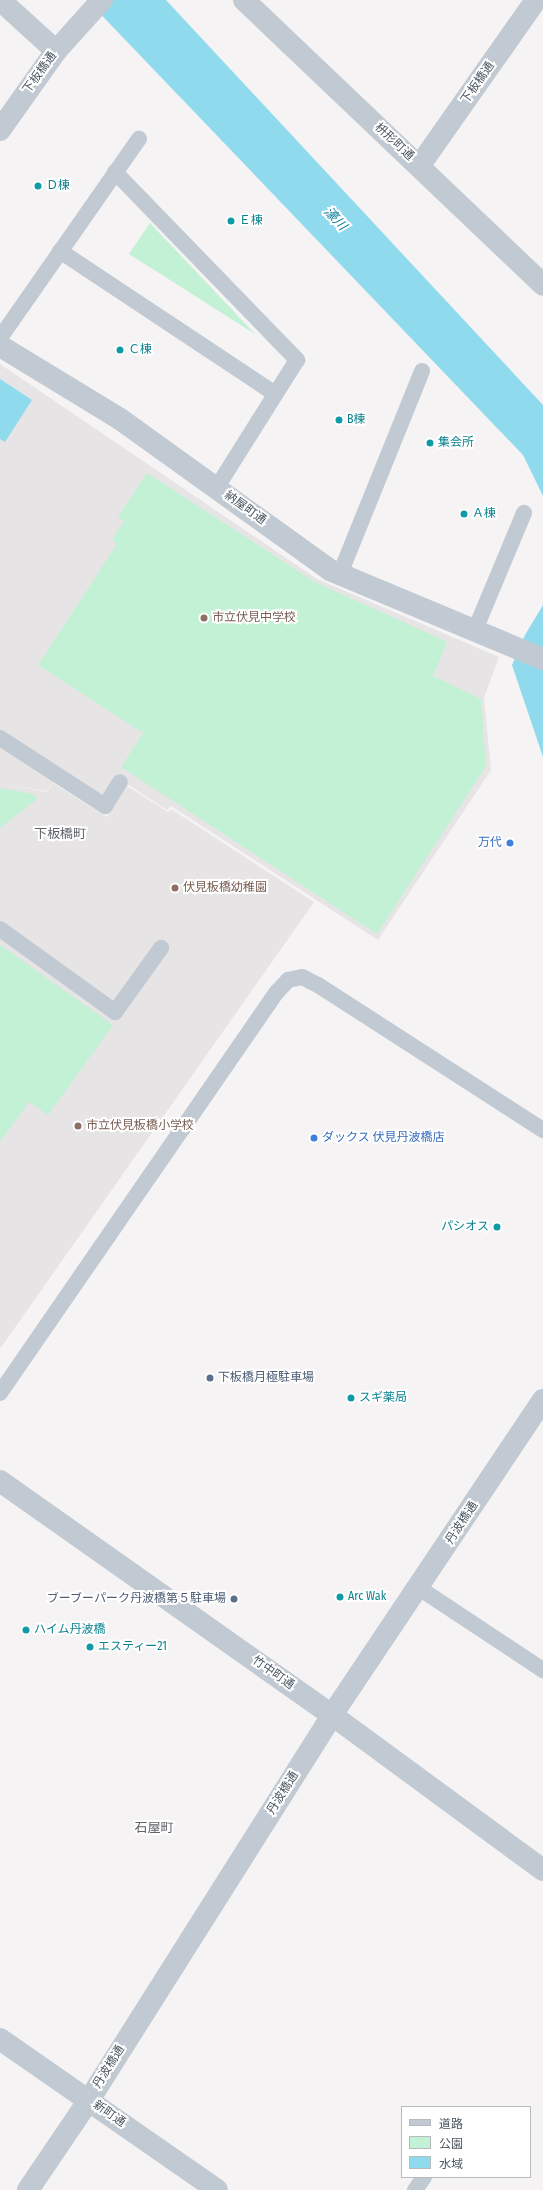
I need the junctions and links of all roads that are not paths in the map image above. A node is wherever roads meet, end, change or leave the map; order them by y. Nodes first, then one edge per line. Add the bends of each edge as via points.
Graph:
1 (0, 0) edge
2 (102, 0) edge
3 (244, 0) edge
4 (536, 0) edge
5 (56, 51) junction
6 (0, 130) edge
7 (139, 138) dead end
8 (420, 166) junction
9 (115, 172) junction
10 (60, 251) junction
11 (543, 285) edge
12 (0, 338) edge
13 (0, 346) edge
14 (422, 371) dead end
15 (275, 394) junction
16 (217, 487) junction
17 (524, 513) dead end
18 (340, 574) junction
19 (475, 630) junction
20 (543, 659) edge
21 (0, 738) edge
22 (120, 782) dead end
23 (0, 929) edge
24 (161, 948) dead end
25 (543, 1130) edge
26 (0, 1393) edge
27 (543, 1400) edge
28 (0, 1481) edge
29 (419, 1588) junction
30 (543, 1670) edge
31 (332, 1715) junction
32 (543, 1870) edge
33 (0, 2039) edge
34 (89, 2100) junction
35 (423, 2178) edge
36 (28, 2190) edge
37 (217, 2190) edge
38 (415, 2190) edge

1 - 5 street
2 - 5 street, 下板橋通
3 - 8 street, 枡形町通
4 - 8 street, 下板橋通
5 - 6 street, 下板橋通
7 - 9 lane
8 - 11 street, 枡形町通
9 - 10 lane
9 - 15 lane via 297,360
10 - 12 lane
10 - 15 lane
13 - 16 street, 納屋町通 via 120,419
14 - 18 lane
15 - 16 lane
16 - 18 street, 納屋町通 via 330,570
17 - 19 lane
18 - 19 street, 納屋町通
19 - 20 street, 納屋町通
21 - 22 lane via 105,806
23 - 24 lane via 114,1012
25 - 26 lane via 318,984 302,977 288,980 271,1000
27 - 29 street, 丹波橋通
28 - 31 street, 竹中町通
29 - 30 lane
29 - 31 street, 丹波橋通
31 - 32 street, 竹中町通
31 - 34 street, 丹波橋通
33 - 34 street, 新町通
34 - 36 street, 丹波橋通
34 - 37 street, 新町通
35 - 38 lane

